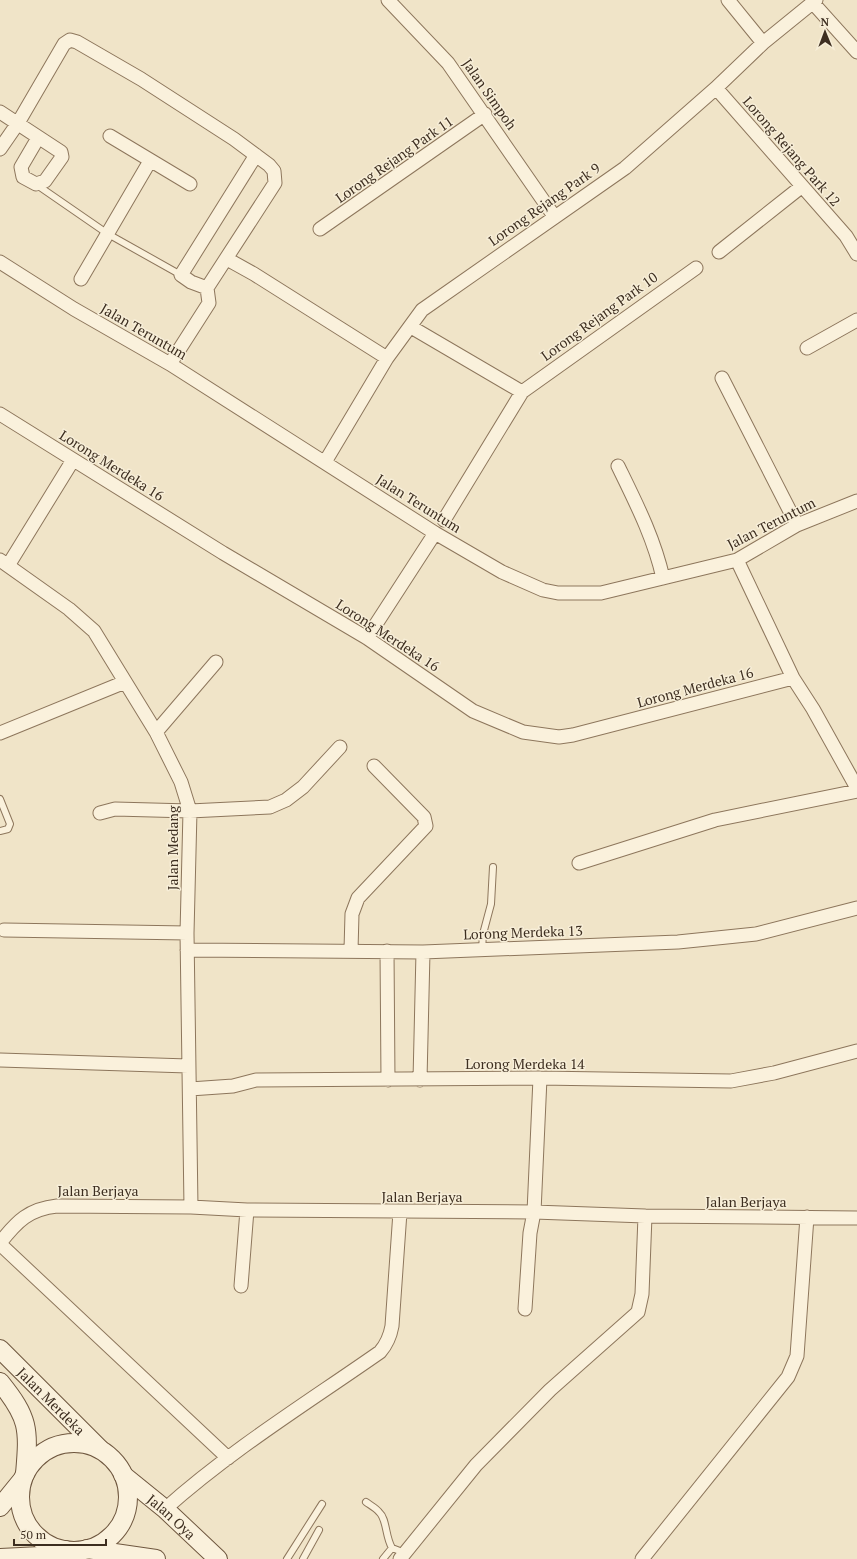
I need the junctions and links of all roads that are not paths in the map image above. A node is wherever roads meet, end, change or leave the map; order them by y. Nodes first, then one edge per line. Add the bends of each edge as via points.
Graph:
1 (388, 0) edge
2 (728, 0) edge
3 (815, 1) edge
4 (763, 43) junction
5 (857, 52) edge
6 (716, 88) junction
7 (0, 112) edge
8 (485, 114) junction
9 (18, 123) junction
10 (110, 136) dead end
11 (38, 138) junction
12 (0, 149) edge
13 (256, 155) junction
14 (150, 161) junction
15 (36, 184) junction
16 (190, 184) dead end
17 (801, 187) junction
18 (554, 216) junction
19 (320, 229) dead end
20 (108, 234) junction
21 (719, 252) dead end
22 (857, 254) edge
23 (227, 259) junction
24 (0, 262) edge
25 (696, 268) dead end
26 (181, 275) junction
27 (81, 279) dead end
28 (207, 288) junction
29 (857, 320) edge
30 (411, 327) junction
31 (807, 348) dead end
32 (387, 358) junction
33 (170, 364) junction
34 (722, 378) dead end
35 (522, 392) junction
36 (0, 414) edge
37 (73, 460) junction
38 (325, 462) junction
39 (618, 466) dead end
40 (857, 501) edge
41 (444, 520) dead end
42 (797, 525) junction
43 (435, 533) junction
44 (737, 560) junction
45 (4, 562) edge
46 (663, 578) junction
47 (367, 638) junction
48 (216, 662) dead end
49 (793, 678) junction
50 (124, 682) junction
51 (156, 732) junction
52 (0, 733) edge
53 (340, 747) dead end
54 (374, 766) dead end
55 (857, 788) edge
56 (857, 791) edge
57 (0, 798) edge
58 (190, 810) junction
59 (100, 814) dead end
60 (0, 831) edge
61 (578, 863) dead end
62 (493, 867) dead end
63 (857, 908) edge
64 (4, 930) dead end
65 (187, 933) junction
66 (187, 950) junction
67 (351, 950) junction
68 (482, 950) junction
69 (387, 951) junction
70 (423, 952) junction
71 (857, 1051) edge
72 (0, 1060) edge
73 (188, 1066) junction
74 (540, 1078) junction
75 (388, 1080) junction
76 (420, 1080) junction
77 (190, 1089) junction
78 (191, 1207) junction
79 (247, 1210) junction
80 (400, 1212) junction
81 (534, 1212) junction
82 (645, 1216) junction
83 (807, 1217) junction
84 (857, 1218) edge
85 (0, 1244) edge
86 (241, 1286) dead end
87 (525, 1310) dead end
88 (0, 1349) edge
89 (0, 1382) edge
90 (104, 1453) junction
91 (228, 1458) junction
92 (123, 1475) junction
93 (24, 1476) junction
94 (366, 1502) dead end
95 (322, 1504) dead end
96 (0, 1507) edge
97 (165, 1509) junction
98 (319, 1530) dead end
99 (392, 1548) junction
100 (87, 1549) junction
101 (65, 1550) junction
102 (402, 1556) edge
103 (0, 1558) edge
104 (156, 1559) edge
105 (218, 1559) edge
106 (287, 1559) edge
107 (303, 1559) edge
108 (383, 1559) edge
109 (642, 1559) edge

1 - 8 street, Jalan Simpoh via 448,63
2 - 4 street
3 - 4 street, Lorong Rejang Park 9
3 - 5 street
4 - 6 street, Lorong Rejang Park 9
6 - 17 street, Lorong Rejang Park 12
6 - 18 street, Lorong Rejang Park 9 via 625,168
7 - 9 street
8 - 18 street, Jalan Simpoh
8 - 19 street, Lorong Rejang Park 11
9 - 11 street
9 - 12 street
9 - 13 street via 64,44 73,40 141,79
10 - 14 street
11 - 15 street via 21,167 22,177
11 - 15 street via 60,150 62,154 45,182
13 - 23 street via 274,171 275,183
13 - 26 street
14 - 16 street
14 - 20 street
15 - 20 lane
17 - 21 street
17 - 22 street, Lorong Rejang Park 12 via 846,236
18 - 30 street, Lorong Rejang Park 9 via 422,310
20 - 26 lane
20 - 27 street
23 - 28 street
23 - 32 street
24 - 33 street, Jalan Teruntum
25 - 35 street, Lorong Rejang Park 10
26 - 28 street
28 - 33 street via 209,303
29 - 31 street
30 - 32 street, Lorong Rejang Park 9
30 - 35 street
32 - 38 street, Lorong Rejang Park 9
33 - 38 street, Jalan Teruntum
34 - 42 street
35 - 41 street, Lorong Rejang Park 10
36 - 37 street, Lorong Merdeka 16
37 - 45 street
37 - 47 street, Lorong Merdeka 16
38 - 43 street, Jalan Teruntum
39 - 46 street via 645,523
40 - 42 street, Jalan Teruntum
42 - 44 street, Jalan Teruntum
43 - 46 street, Jalan Teruntum via 502,572 543,590 558,593 601,593
43 - 47 street
44 - 46 street, Jalan Teruntum
44 - 49 street
45 - 50 street, Jalan Medang via 69,609 94,631
47 - 49 street, Lorong Merdeka 16 via 473,711 523,732 547,736 573,735
48 - 51 street
49 - 55 street
50 - 51 street, Jalan Medang
50 - 52 street
51 - 58 street, Jalan Medang via 181,782
53 - 58 street via 303,787 270,808
54 - 67 street via 424,817 426,826 358,898 352,914
56 - 61 street via 714,820
57 - 60 lane via 10,824 8,829
58 - 59 street via 115,809
58 - 65 street, Jalan Medang
62 - 68 lane via 491,904 483,934
63 - 68 street, Lorong Merdeka 13 via 756,934 678,942
64 - 65 street
65 - 66 street, Jalan Medang
66 - 67 street, Lorong Merdeka 13
66 - 73 street, Jalan Medang
67 - 69 street, Lorong Merdeka 13
68 - 70 street, Lorong Merdeka 13
69 - 70 street, Lorong Merdeka 13
69 - 75 street
70 - 76 street
71 - 74 street, Lorong Merdeka 14 via 774,1074 731,1081
72 - 73 street
73 - 77 street, Jalan Medang
74 - 76 street, Lorong Merdeka 14
74 - 81 street
75 - 76 street, Lorong Merdeka 14
75 - 77 street, Lorong Merdeka 14 via 256,1080 233,1086
77 - 78 street, Jalan Medang
78 - 79 street, Jalan Berjaya
78 - 85 street, Jalan Berjaya via 42,1208 14,1225
79 - 80 street, Jalan Berjaya
79 - 86 street
80 - 81 street, Jalan Berjaya
80 - 91 street via 392,1326 388,1342 380,1352
81 - 82 street, Jalan Berjaya
81 - 87 street via 530,1233
82 - 83 street, Jalan Berjaya
82 - 102 street via 642,1294 638,1312 550,1390 476,1465
83 - 84 street, Jalan Berjaya
83 - 109 street via 797,1356 788,1378
85 - 91 street
88 - 90 main road, Jalan Merdeka
89 - 93 main road, Jalan Merdeka via 20,1408 24,1418 27,1433
90 - 92 main road
90 - 93 main road via 90,1446 60,1445 46,1451 34,1461
91 - 97 street
92 - 97 main road, Jalan Oya
92 - 100 main road via 127,1490 127,1506 122,1520 114,1533 102,1543
93 - 96 main road
93 - 101 main road via 20,1494 21,1510 27,1525 37,1537 50,1546
94 - 99 lane via 379,1512 385,1521 386,1536
95 - 106 lane
97 - 105 main road, Jalan Oya
98 - 107 lane
99 - 102 lane
99 - 108 lane
100 - 101 main road
100 - 104 main road
101 - 103 main road via 41,1556

